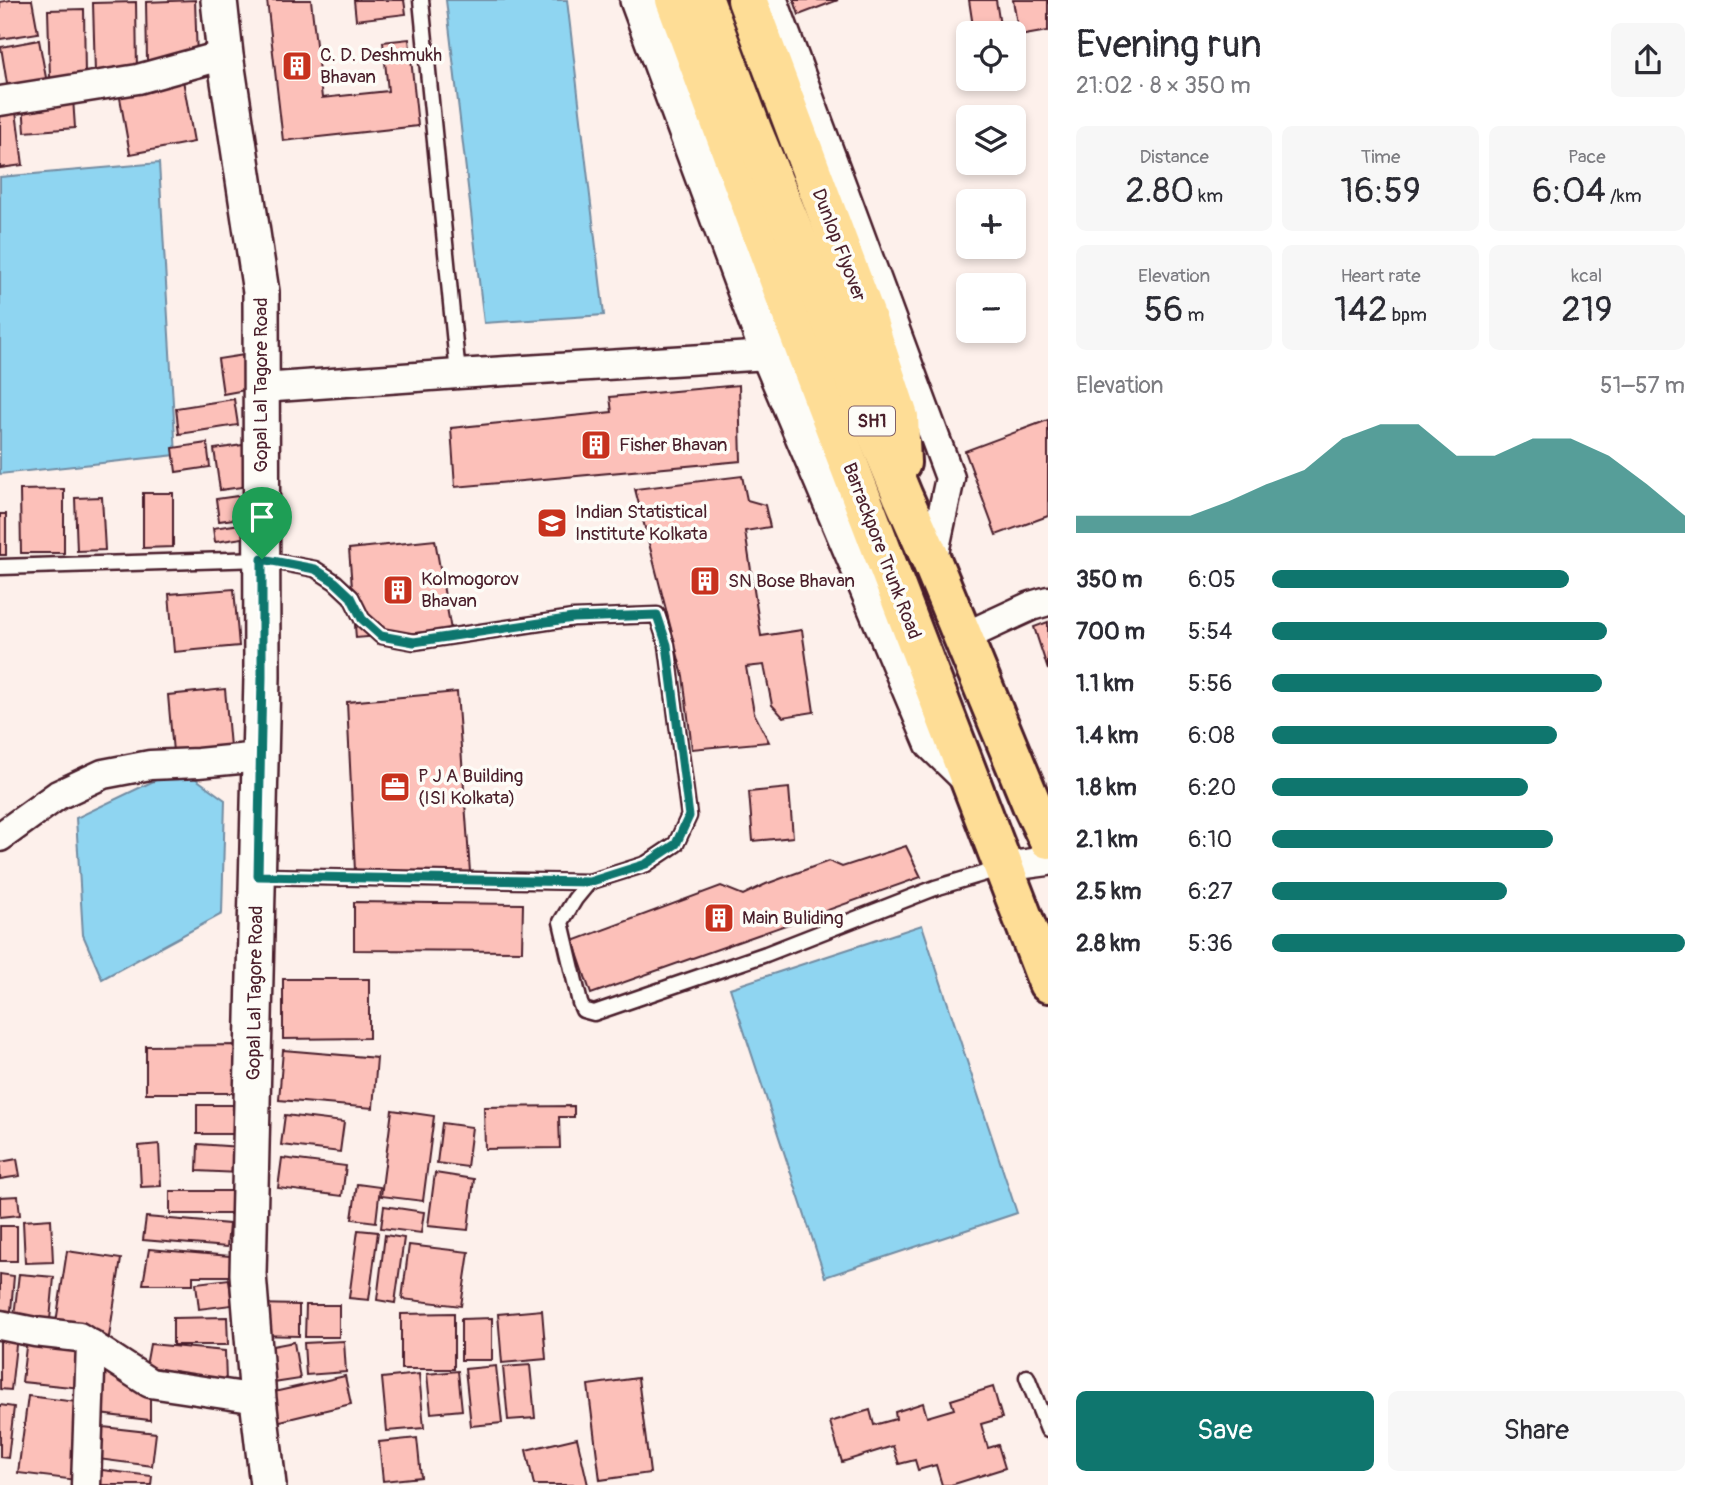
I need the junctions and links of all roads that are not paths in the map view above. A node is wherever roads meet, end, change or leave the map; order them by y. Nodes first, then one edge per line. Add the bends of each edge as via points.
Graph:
1 (219, 0) edge
2 (421, 0) edge
3 (638, 0) edge
4 (675, 0) edge
5 (704, 0) edge
6 (747, 0) edge
7 (773, 0) edge
8 (225, 55) junction
9 (0, 101) edge
10 (769, 355) junction
11 (458, 374) junction
12 (262, 388) junction
13 (903, 497) junction
14 (262, 559) junction
15 (932, 562) junction
16 (0, 568) edge
17 (1048, 601) edge
18 (962, 638) junction
19 (260, 757) junction
20 (968, 778) junction
21 (0, 837) edge
22 (1048, 839) edge
23 (1048, 861) edge
24 (1003, 867) junction
25 (258, 876) junction
26 (589, 882) junction
27 (1048, 983) edge
28 (0, 1325) edge
29 (92, 1344) junction
30 (1027, 1377) dead end
31 (258, 1399) junction
32 (1048, 1430) edge
33 (86, 1485) edge
34 (268, 1485) edge

1 - 8 street, Gopal Lal Tagore Road
2 - 11 lane
3 - 10 street
4 - 20 main road, Barrackpore Trunk Road / SH1
5 - 13 main road, Barrackpore Trunk Road / SH1 via 753,132
6 - 13 main road, Dunlop Flyover via 899,417
7 - 15 street via 950,478
8 - 9 street via 138,79
8 - 12 street, Gopal Lal Tagore Road via 261,292
10 - 11 street
10 - 20 street via 933,743
11 - 12 street
12 - 14 street, Gopal Lal Tagore Road
13 - 15 main road, Barrackpore Trunk Road / SH1
14 - 16 lane
14 - 19 street, Gopal Lal Tagore Road
14 - 26 lane via 315,569 351,597 362,619 381,636 414,642 573,618 657,615 667,645 689,816 676,844 666,851 646,864
15 - 18 main road, Barrackpore Trunk Road / SH1
17 - 18 street
18 - 22 main road, Barrackpore Trunk Road / SH1
19 - 21 street via 150,765 103,774 58,795
19 - 25 street, Gopal Lal Tagore Road
20 - 24 main road, Barrackpore Trunk Road / SH1
23 - 24 street
24 - 26 lane via 594,1013 583,1010 580,1003 561,922
24 - 27 main road, Barrackpore Trunk Road / SH1
25 - 26 lane
25 - 31 street, Gopal Lal Tagore Road via 248,1274
28 - 29 street via 79,1337
29 - 31 street via 150,1383
29 - 33 street
30 - 32 lane
31 - 34 street, Gopal Lal Tagore Road

